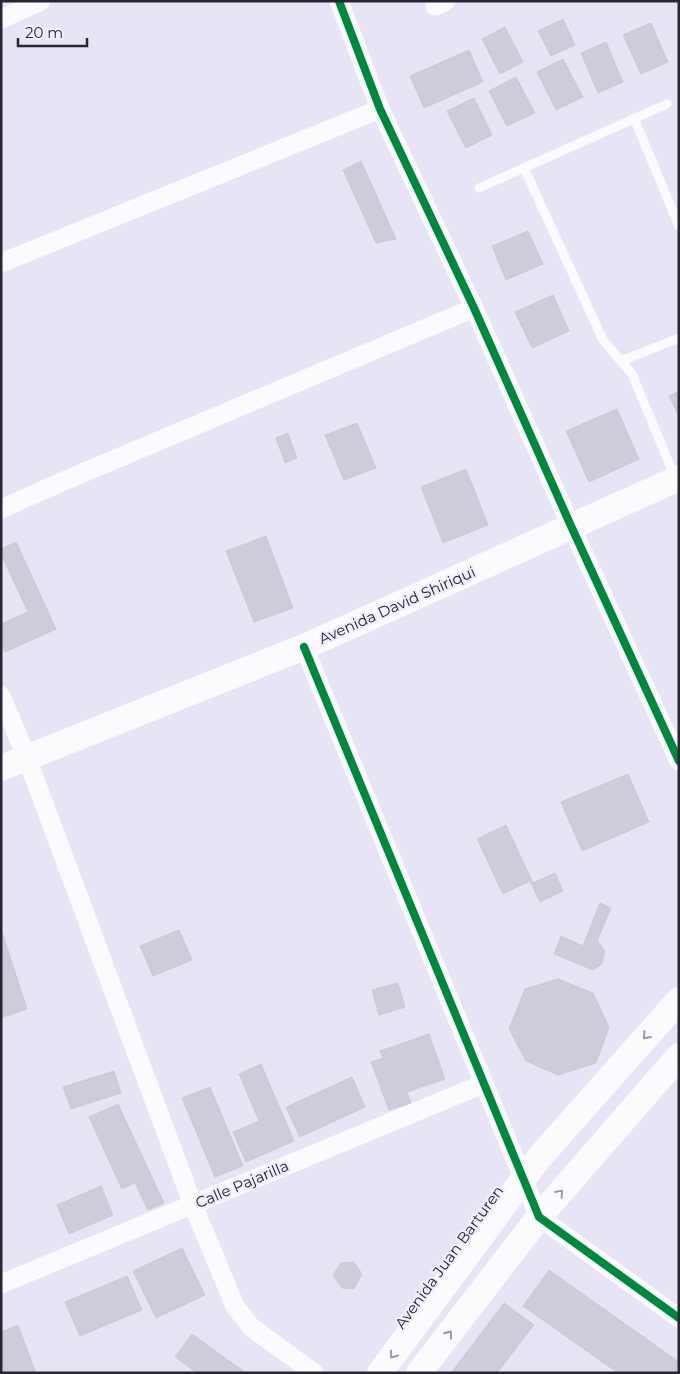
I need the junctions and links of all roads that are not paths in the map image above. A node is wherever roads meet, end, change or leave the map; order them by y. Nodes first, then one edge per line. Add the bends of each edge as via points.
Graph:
1 (41, 1) edge
2 (339, 1) edge
3 (1, 19) edge
4 (667, 104) dead end
5 (380, 109) junction
6 (634, 118) junction
7 (524, 168) junction
8 (479, 188) dead end
9 (679, 226) edge
10 (1, 264) edge
11 (474, 308) junction
12 (679, 338) edge
13 (621, 361) junction
14 (677, 478) edge
15 (1, 510) edge
16 (571, 526) junction
17 (304, 647) junction
18 (1, 696) edge
19 (27, 758) junction
20 (679, 760) edge
21 (1, 768) edge
22 (679, 1000) edge
23 (679, 1056) edge
24 (484, 1084) junction
25 (523, 1179) junction
26 (193, 1204) junction
27 (539, 1217) junction
28 (1, 1284) edge
29 (679, 1318) edge
30 (314, 1373) edge
31 (380, 1373) edge
32 (419, 1373) edge

1 - 3 street
2 - 5 street
4 - 6 lane
5 - 10 street
5 - 11 street
6 - 7 lane
6 - 9 lane
7 - 8 lane
7 - 13 lane via 603,340
11 - 15 street
11 - 16 street
12 - 13 lane
13 - 14 lane via 632,374
14 - 16 street, Avenida David Shiriqui
16 - 17 street, Avenida David Shiriqui
16 - 20 street
17 - 19 street, Avenida David Shiriqui
17 - 24 street
18 - 19 street
19 - 21 street, Avenida David Shiriqui
19 - 26 street
22 -> 25 street, Avenida Juan Barturen
27 -> 23 street
24 - 25 street
24 - 26 street, Calle Pajarilla
25 - 27 street
25 -> 31 street, Avenida Juan Barturen
26 - 28 street, Calle Pajarilla
26 - 30 street via 235,1306 251,1327
27 - 29 street
32 -> 27 street

